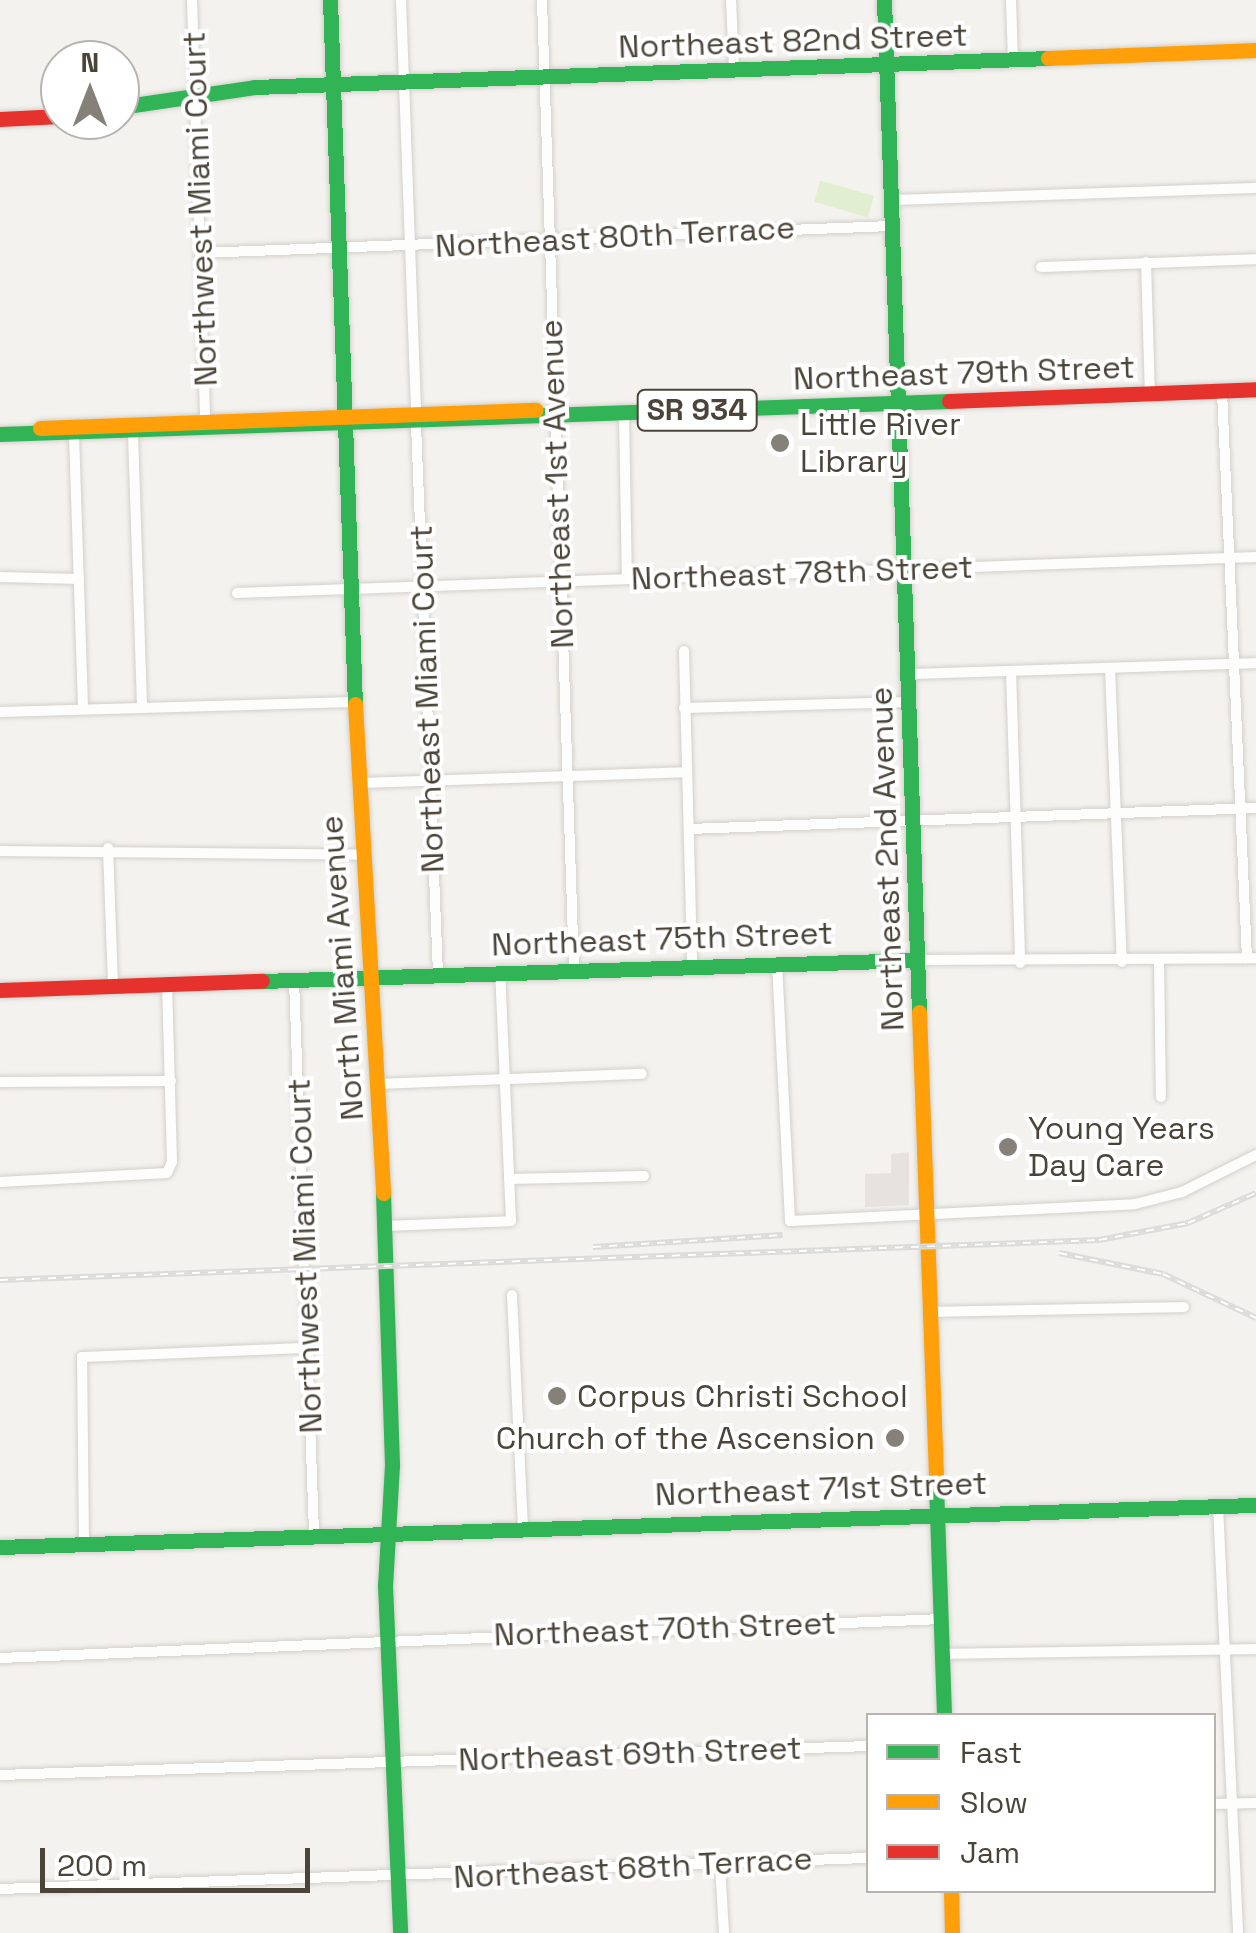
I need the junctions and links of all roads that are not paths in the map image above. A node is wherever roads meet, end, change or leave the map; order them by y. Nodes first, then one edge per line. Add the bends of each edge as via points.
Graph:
1 (192, 0) edge
2 (330, 0) edge
3 (401, 0) edge
4 (542, 0) edge
5 (732, 0) edge
6 (884, 0) edge
7 (1012, 0) edge
8 (1256, 50) edge
9 (1012, 59) junction
10 (886, 64) junction
11 (734, 70) junction
12 (544, 79) junction
13 (404, 83) junction
14 (333, 84) junction
15 (196, 94) junction
16 (140, 104) edge
17 (40, 117) edge
18 (0, 119) edge
19 (1256, 188) edge
20 (891, 200) junction
21 (892, 226) junction
22 (550, 239) junction
23 (411, 246) junction
24 (338, 248) junction
25 (201, 253) junction
26 (1256, 259) edge
27 (1146, 262) junction
28 (1041, 266) dead end
29 (1222, 390) junction
30 (1256, 390) edge
31 (1150, 393) junction
32 (897, 403) junction
33 (624, 412) junction
34 (554, 414) junction
35 (205, 417) junction
36 (416, 417) junction
37 (344, 420) junction
38 (8, 433) edge
39 (133, 434) junction
40 (74, 435) junction
41 (1256, 557) edge
42 (1230, 558) junction
43 (905, 570) junction
44 (0, 577) edge
45 (627, 579) junction
46 (79, 580) junction
47 (559, 582) junction
48 (421, 586) junction
49 (348, 588) junction
50 (237, 593) dead end
51 (684, 651) dead end
52 (1256, 663) edge
53 (1234, 664) junction
54 (1110, 668) junction
55 (1010, 671) junction
56 (909, 674) junction
57 (354, 702) junction
58 (910, 702) junction
59 (142, 707) junction
60 (684, 708) junction
61 (83, 709) junction
62 (0, 712) edge
63 (687, 772) junction
64 (566, 775) junction
65 (430, 782) junction
66 (358, 784) junction
67 (1256, 808) edge
68 (1240, 809) junction
69 (1116, 813) junction
70 (1015, 817) junction
71 (913, 819) junction
72 (689, 829) junction
73 (108, 848) junction
74 (0, 851) edge
75 (361, 856) junction
76 (1251, 958) edge
77 (917, 960) junction
78 (1159, 960) junction
79 (1020, 962) junction
80 (1122, 962) junction
81 (778, 963) junction
82 (692, 965) junction
83 (574, 969) junction
84 (500, 971) junction
85 (438, 973) junction
86 (370, 975) junction
87 (294, 979) junction
88 (168, 984) junction
89 (112, 986) junction
90 (0, 990) edge
91 (642, 1074) dead end
92 (504, 1079) junction
93 (171, 1081) junction
94 (0, 1082) edge
95 (378, 1084) junction
96 (1161, 1097) dead end
97 (1256, 1156) edge
98 (644, 1176) dead end
99 (509, 1179) junction
100 (0, 1182) edge
101 (927, 1216) junction
102 (383, 1226) junction
103 (512, 1295) dead end
104 (1184, 1307) dead end
105 (930, 1312) junction
106 (310, 1348) junction
107 (1256, 1504) edge
108 (1218, 1506) junction
109 (938, 1512) junction
110 (523, 1526) junction
111 (388, 1531) junction
112 (314, 1533) junction
113 (84, 1542) junction
114 (0, 1547) edge
115 (942, 1619) junction
116 (388, 1640) junction
117 (1256, 1648) edge
118 (1224, 1649) junction
119 (942, 1654) junction
120 (0, 1658) edge
121 (944, 1713) edge
122 (866, 1746) edge
123 (392, 1762) junction
124 (0, 1775) edge
125 (1232, 1803) junction
126 (1256, 1803) edge
127 (1216, 1804) edge
128 (866, 1858) edge
129 (720, 1864) junction
130 (398, 1879) junction
131 (0, 1889) edge
132 (951, 1893) edge
133 (400, 1933) edge
134 (724, 1933) edge
135 (952, 1933) edge
136 (1238, 1933) edge

1 - 15 street, Northwest Miami Court
2 - 14 main road, North Miami Avenue
3 - 13 street, Northeast Miami Court
4 - 12 street, Northeast 1st Avenue
5 - 11 street
6 - 10 main road, Northeast 2nd Avenue
7 - 9 street
8 - 9 main road, Northeast 82nd Street
9 - 10 main road, Northeast 82nd Street
10 - 11 main road, Northeast 82nd Street
10 - 20 main road, Northeast 2nd Avenue
11 - 12 main road, Northeast 82nd Street
12 - 13 main road, Northeast 82nd Street
12 - 22 street, Northeast 1st Avenue
13 - 14 main road, Northeast 82nd Street
13 - 23 street, Northeast Miami Court
14 - 15 main road, Northeast 82nd Street
14 - 24 main road, North Miami Avenue
15 - 16 main road, Northeast 82nd Street
15 - 25 street, Northwest Miami Court
17 - 18 main road
19 - 20 street
20 - 21 main road, Northeast 2nd Avenue
21 - 22 street, Northeast 80th Terrace
21 - 32 main road, Northeast 2nd Avenue
22 - 23 street, Northeast 80th Terrace
22 - 34 street, Northeast 1st Avenue
23 - 24 street, Northeast 80th Terrace
23 - 36 street, Northeast Miami Court
24 - 25 street, Northeast 80th Terrace
24 - 37 main road, North Miami Avenue
25 - 35 street, Northwest Miami Court
26 - 27 street
27 - 28 street
27 - 31 street
29 - 30 main road, Northeast 79th Street / SR 934
29 - 31 main road, Northeast 79th Street / SR 934
29 - 42 street
31 - 32 main road, Northeast 79th Street / SR 934
32 - 33 main road, Northeast 79th Street / SR 934
32 - 43 main road, Northeast 2nd Avenue
33 - 34 main road, Northeast 79th Street / SR 934
33 - 45 street
34 - 36 main road, Northeast 79th Street via 529,408
34 - 47 street, Northeast 1st Avenue
35 - 37 main road
35 - 38 main road via 55,424
35 - 39 main road
36 - 37 main road, Northeast 79th Street
36 - 48 street, Northeast Miami Court
37 - 39 main road
37 - 49 main road, North Miami Avenue
38 - 40 main road
39 - 40 main road
39 - 59 street
40 - 46 street
41 - 42 street, Northeast 78th Street
42 - 43 street, Northeast 78th Street
42 - 53 street
43 - 45 street, Northeast 78th Street
43 - 56 main road, Northeast 2nd Avenue
44 - 46 street
45 - 47 street, Northeast 78th Street
46 - 61 street
47 - 48 street, Northeast 78th Street
47 - 64 street, Northeast 1st Avenue
48 - 49 street, Northeast 78th Street
48 - 65 street, Northeast Miami Court
49 - 50 street, Northeast 78th Street
49 - 57 main road, North Miami Avenue
51 - 60 street
52 - 53 street
53 - 54 street
53 - 68 street
54 - 55 street
54 - 69 street
55 - 56 street
55 - 70 street
56 - 58 main road, Northeast 2nd Avenue
57 - 59 street
57 - 66 main road, North Miami Avenue
58 - 60 street
58 - 71 main road, Northeast 2nd Avenue
59 - 61 street
60 - 63 street
61 - 62 street
63 - 64 street
63 - 72 street
64 - 65 street
64 - 83 street, Northeast 1st Avenue
65 - 66 street
65 - 85 street, Northeast Miami Court
66 - 75 main road, North Miami Avenue
67 - 68 street
68 - 69 street
68 - 76 street
69 - 70 street
69 - 80 street
70 - 71 street
70 - 79 street
71 - 72 street
71 - 77 main road, Northeast 2nd Avenue
72 - 82 street
73 - 74 street
73 - 75 street via 230,858
73 - 89 street
75 - 86 main road, North Miami Avenue
76 - 78 street, Northeast 75th Street
77 - 79 street, Northeast 75th Street
77 - 81 main road, Northeast 75th Street
77 - 101 main road, Northeast 2nd Avenue
78 - 80 street, Northeast 75th Street
78 - 96 street
79 - 80 street, Northeast 75th Street
81 - 82 main road, Northeast 75th Street
81 - 101 street via 790,1221
82 - 83 main road, Northeast 75th Street
83 - 84 main road, Northeast 75th Street
84 - 85 main road, Northeast 75th Street
84 - 92 street
85 - 86 main road, Northeast 75th Street
86 - 87 main road, Northeast 75th Street
86 - 95 main road, North Miami Avenue
87 - 88 main road, Northeast 75th Street
87 - 106 street, Northwest Miami Court
88 - 89 main road, Northeast 75th Street
88 - 93 street
89 - 90 main road, Northeast 75th Street
91 - 92 street
92 - 95 street
92 - 99 street
93 - 94 street
93 - 100 street via 167,1172
95 - 102 main road, North Miami Avenue
97 - 101 street via 1182,1192 1135,1204
98 - 99 street
99 - 102 street via 511,1221
101 - 105 main road, Northeast 2nd Avenue
102 - 111 main road, North Miami Avenue
103 - 110 street
104 - 105 street
105 - 109 main road, Northeast 2nd Avenue
106 - 112 street, Northwest Miami Court
106 - 113 street via 82,1357
107 - 108 main road, Northeast 71st Street
108 - 109 main road, Northeast 71st Street
108 - 118 street
109 - 110 main road, Northeast 71st Street
109 - 115 main road, Northeast 2nd Avenue
110 - 111 main road, Northeast 71st Street
111 - 112 main road, Northeast 71st Street
111 - 116 main road, North Miami Avenue
112 - 113 main road, Northeast 71st Street
113 - 114 main road, Northeast 71st Street
115 - 116 street, Northeast 70th Street
115 - 119 main road, Northeast 2nd Avenue
116 - 120 street, Northeast 70th Street
116 - 123 main road, North Miami Avenue
117 - 118 street
118 - 119 street
118 - 125 street
119 - 121 main road, Northeast 2nd Avenue
122 - 123 street, Northeast 69th Street
123 - 124 street, Northeast 69th Street
123 - 130 main road, North Miami Avenue
125 - 126 street
125 - 127 street
125 - 136 street
128 - 129 street, Northeast 68th Terrace
129 - 130 street, Northeast 68th Terrace
129 - 134 street
130 - 131 street, Northeast 68th Terrace
130 - 133 main road, North Miami Avenue
132 - 135 main road

